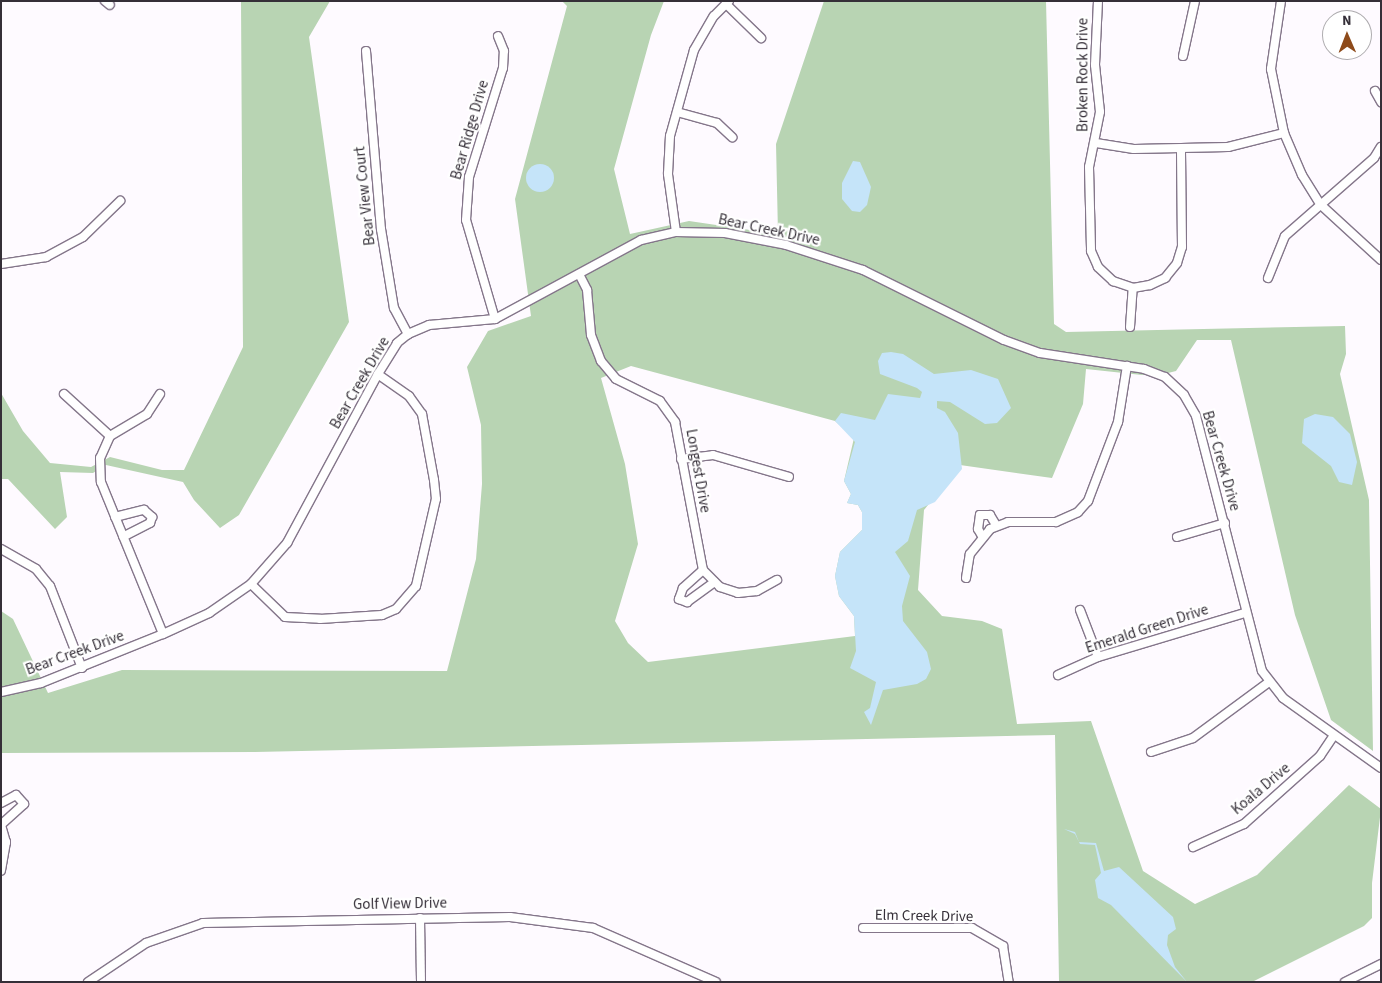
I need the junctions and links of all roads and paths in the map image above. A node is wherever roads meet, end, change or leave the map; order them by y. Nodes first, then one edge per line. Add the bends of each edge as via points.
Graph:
1 (1098, 1) edge
2 (1195, 1) edge
3 (1281, 1) edge
4 (727, 2) edge
5 (498, 36) dead end
6 (761, 38) dead end
7 (366, 51) dead end
8 (1183, 56) dead end
9 (1375, 91) dead end
10 (1381, 102) edge
11 (677, 112) junction
12 (1284, 133) junction
13 (732, 137) dead end
14 (1096, 143) junction
15 (1381, 147) edge
16 (1181, 149) junction
17 (1378, 156) edge
18 (120, 201) dead end
19 (1321, 205) junction
20 (676, 232) junction
21 (1381, 260) edge
22 (1, 264) edge
23 (579, 274) junction
24 (1268, 278) dead end
25 (1132, 288) junction
26 (494, 318) junction
27 (1130, 327) dead end
28 (408, 334) junction
29 (1127, 366) junction
30 (378, 374) junction
31 (64, 394) dead end
32 (160, 394) dead end
33 (110, 436) junction
34 (681, 459) junction
35 (789, 477) dead end
36 (115, 517) junction
37 (1225, 523) junction
38 (996, 525) junction
39 (982, 536) junction
40 (122, 537) junction
41 (1177, 537) dead end
42 (1, 549) edge
43 (703, 570) junction
44 (966, 578) dead end
45 (777, 580) dead end
46 (715, 582) junction
47 (251, 584) junction
48 (1080, 610) dead end
49 (1246, 613) junction
50 (163, 634) junction
51 (1098, 657) junction
52 (82, 668) junction
53 (1058, 675) dead end
54 (1269, 682) junction
55 (1, 692) edge
56 (1334, 735) junction
57 (1151, 752) dead end
58 (1381, 768) edge
59 (1, 802) edge
60 (1, 825) edge
61 (1193, 847) dead end
62 (1, 871) edge
63 (420, 918) junction
64 (863, 928) dead end
65 (1381, 964) edge
66 (88, 982) edge
67 (422, 982) edge
68 (716, 982) edge
69 (1009, 982) edge
70 (1345, 982) edge

1 - 14 street, Broken Rock Drive via 1095,66 1100,112
2 - 8 street
3 - 12 street via 1271,69
4 - 6 street
4 - 11 street via 714,16 694,50
5 - 26 street, Bear Ridge Drive via 504,51 503,68 469,177 466,212 470,239
7 - 28 street, Bear View Court via 381,229 394,308
9 - 10 street
11 - 13 street via 717,123
11 - 20 street via 668,155
12 - 16 street via 1243,146
12 - 19 street via 1302,175
14 - 16 street via 1134,149
14 - 25 street, Broken Rock Drive via 1089,167 1090,250 1098,267 1112,281
15 - 17 street
16 - 25 street via 1180,255 1165,278
17 - 19 street
18 - 22 street via 83,238 46,257
19 - 21 street
19 - 24 street via 1285,236
20 - 23 street, Bear Creek Drive via 641,240
20 - 29 street, Bear Creek Drive via 725,232 828,257 863,270 1004,340 1040,353
23 - 26 street, Bear Creek Drive
23 - 34 street, Longest Drive via 587,290 591,335 601,361 616,379 660,401 675,422
25 - 27 street
26 - 28 street, Bear Creek Drive via 429,325
28 - 30 street, Bear Creek Drive via 397,343
29 - 37 street, Bear Creek Drive via 1165,377 1184,395 1196,416
29 - 38 street via 1118,422 1088,500 1078,512 1056,522
30 - 47 street, Bear Creek Drive via 287,543
30 - 47 street via 409,396 422,414 434,480 436,499 416,586 396,609 382,615 330,619 285,616
31 - 33 street
32 - 33 street via 147,414
33 - 36 street via 100,458 101,482
34 - 35 street via 713,455
34 - 43 street, Longest Drive
36 - 40 street
36 - 40 street via 144,510 152,517 150,523
37 - 41 street
37 - 49 street, Bear Creek Drive
38 - 39 street
38 - 39 street via 990,514 980,515 978,529
39 - 44 street via 970,554
40 - 50 street
42 - 52 street via 36,569 50,586
43 - 46 street
43 - 46 street via 683,588 679,599 687,602
45 - 46 street via 747,593
47 - 50 street, Bear Creek Drive via 209,613
48 - 51 street
49 - 51 street, Emerald Green Drive
49 - 54 street, Bear Creek Drive via 1262,671
50 - 52 street, Bear Creek Drive
51 - 53 street, Emerald Green Drive
52 - 55 street, Bear Creek Drive
54 - 56 street, Bear Creek Drive via 1283,698
54 - 57 street via 1193,738
56 - 58 street, Bear Creek Drive
56 - 61 street, Koala Drive via 1320,756 1244,824
59 - 60 street via 16,795 24,804
60 - 62 street via 6,842
63 - 66 street, Golf View Drive via 203,923 146,943
63 - 67 street
63 - 68 street, Golf View Drive via 510,917 593,928
64 - 69 street, Elm Creek Drive via 972,928 1003,946
65 - 70 street

